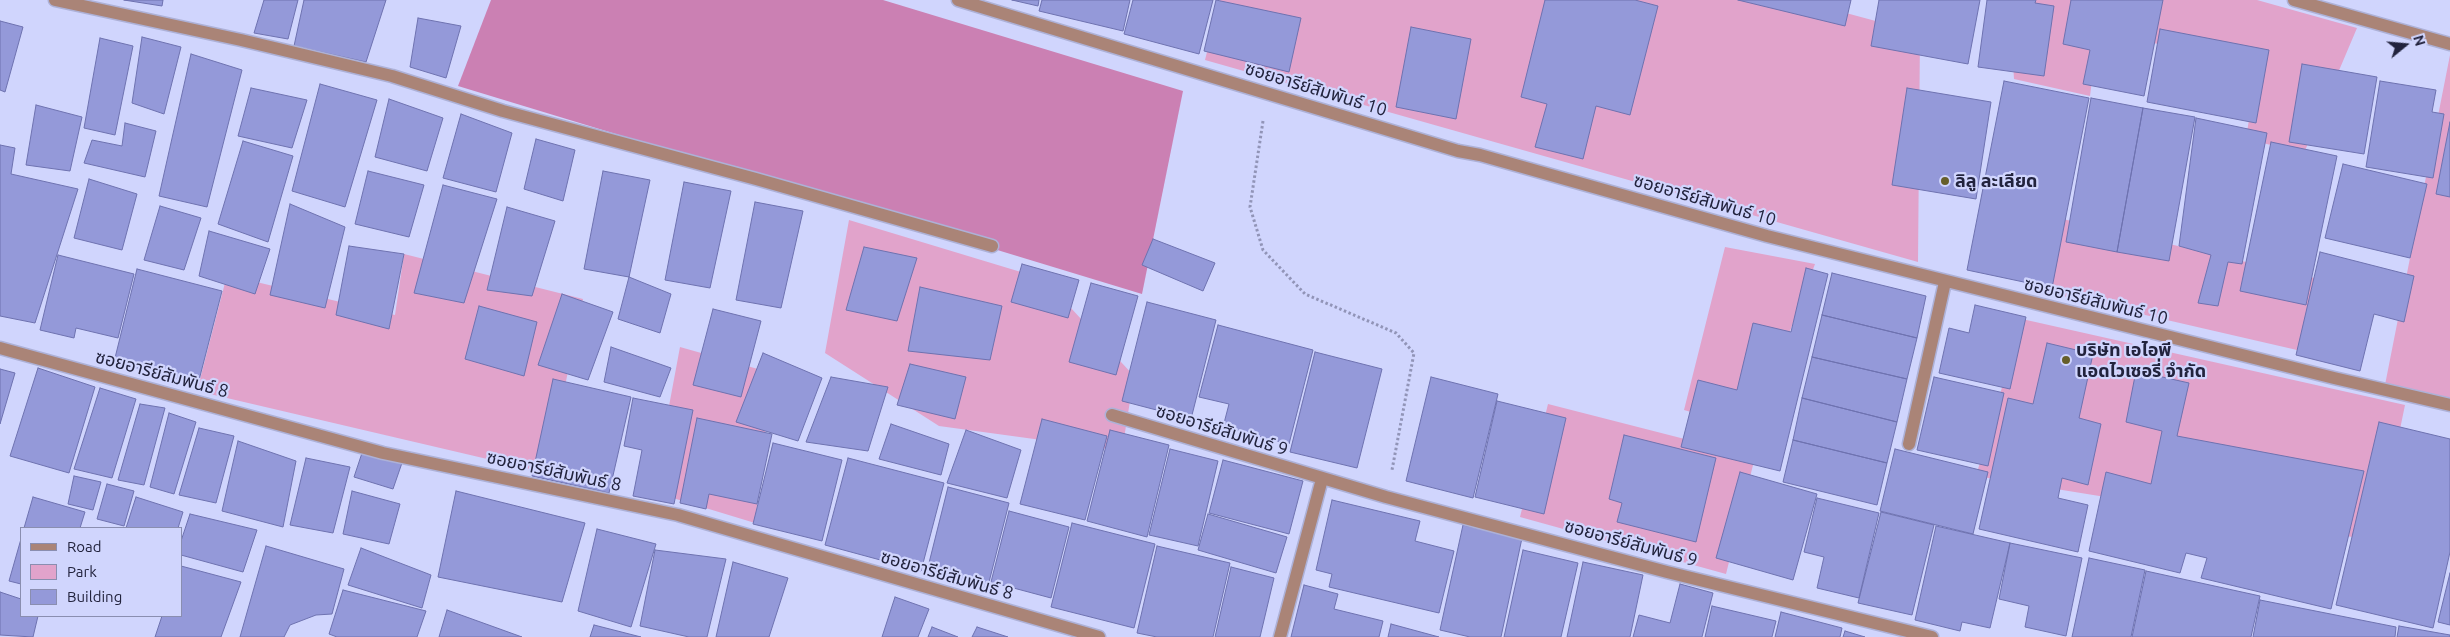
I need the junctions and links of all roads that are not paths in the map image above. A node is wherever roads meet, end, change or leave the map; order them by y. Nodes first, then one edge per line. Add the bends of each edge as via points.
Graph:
1 (55, 0) edge
2 (958, 0) edge
3 (2294, 0) edge
4 (2450, 44) edge
5 (992, 246) dead end
6 (1945, 282) junction
7 (0, 348) edge
8 (2450, 405) edge
9 (1112, 415) dead end
10 (1908, 444) dead end
11 (1322, 479) junction
12 (1099, 637) edge
13 (1280, 637) edge
14 (1932, 637) edge

1 - 5 street via 392,76 504,111
2 - 6 street, ซอยอารีย์สัมพันธ์ 10 via 1458,151
3 - 4 street
6 - 8 street, ซอยอารีย์สัมพันธ์ 10
6 - 10 street
7 - 12 street, ซอยอารีย์สัมพันธ์ 8 via 383,453 678,515
9 - 11 street, ซอยอารีย์สัมพันธ์ 9
11 - 13 street
11 - 14 street, ซอยอารีย์สัมพันธ์ 9 via 1667,572

